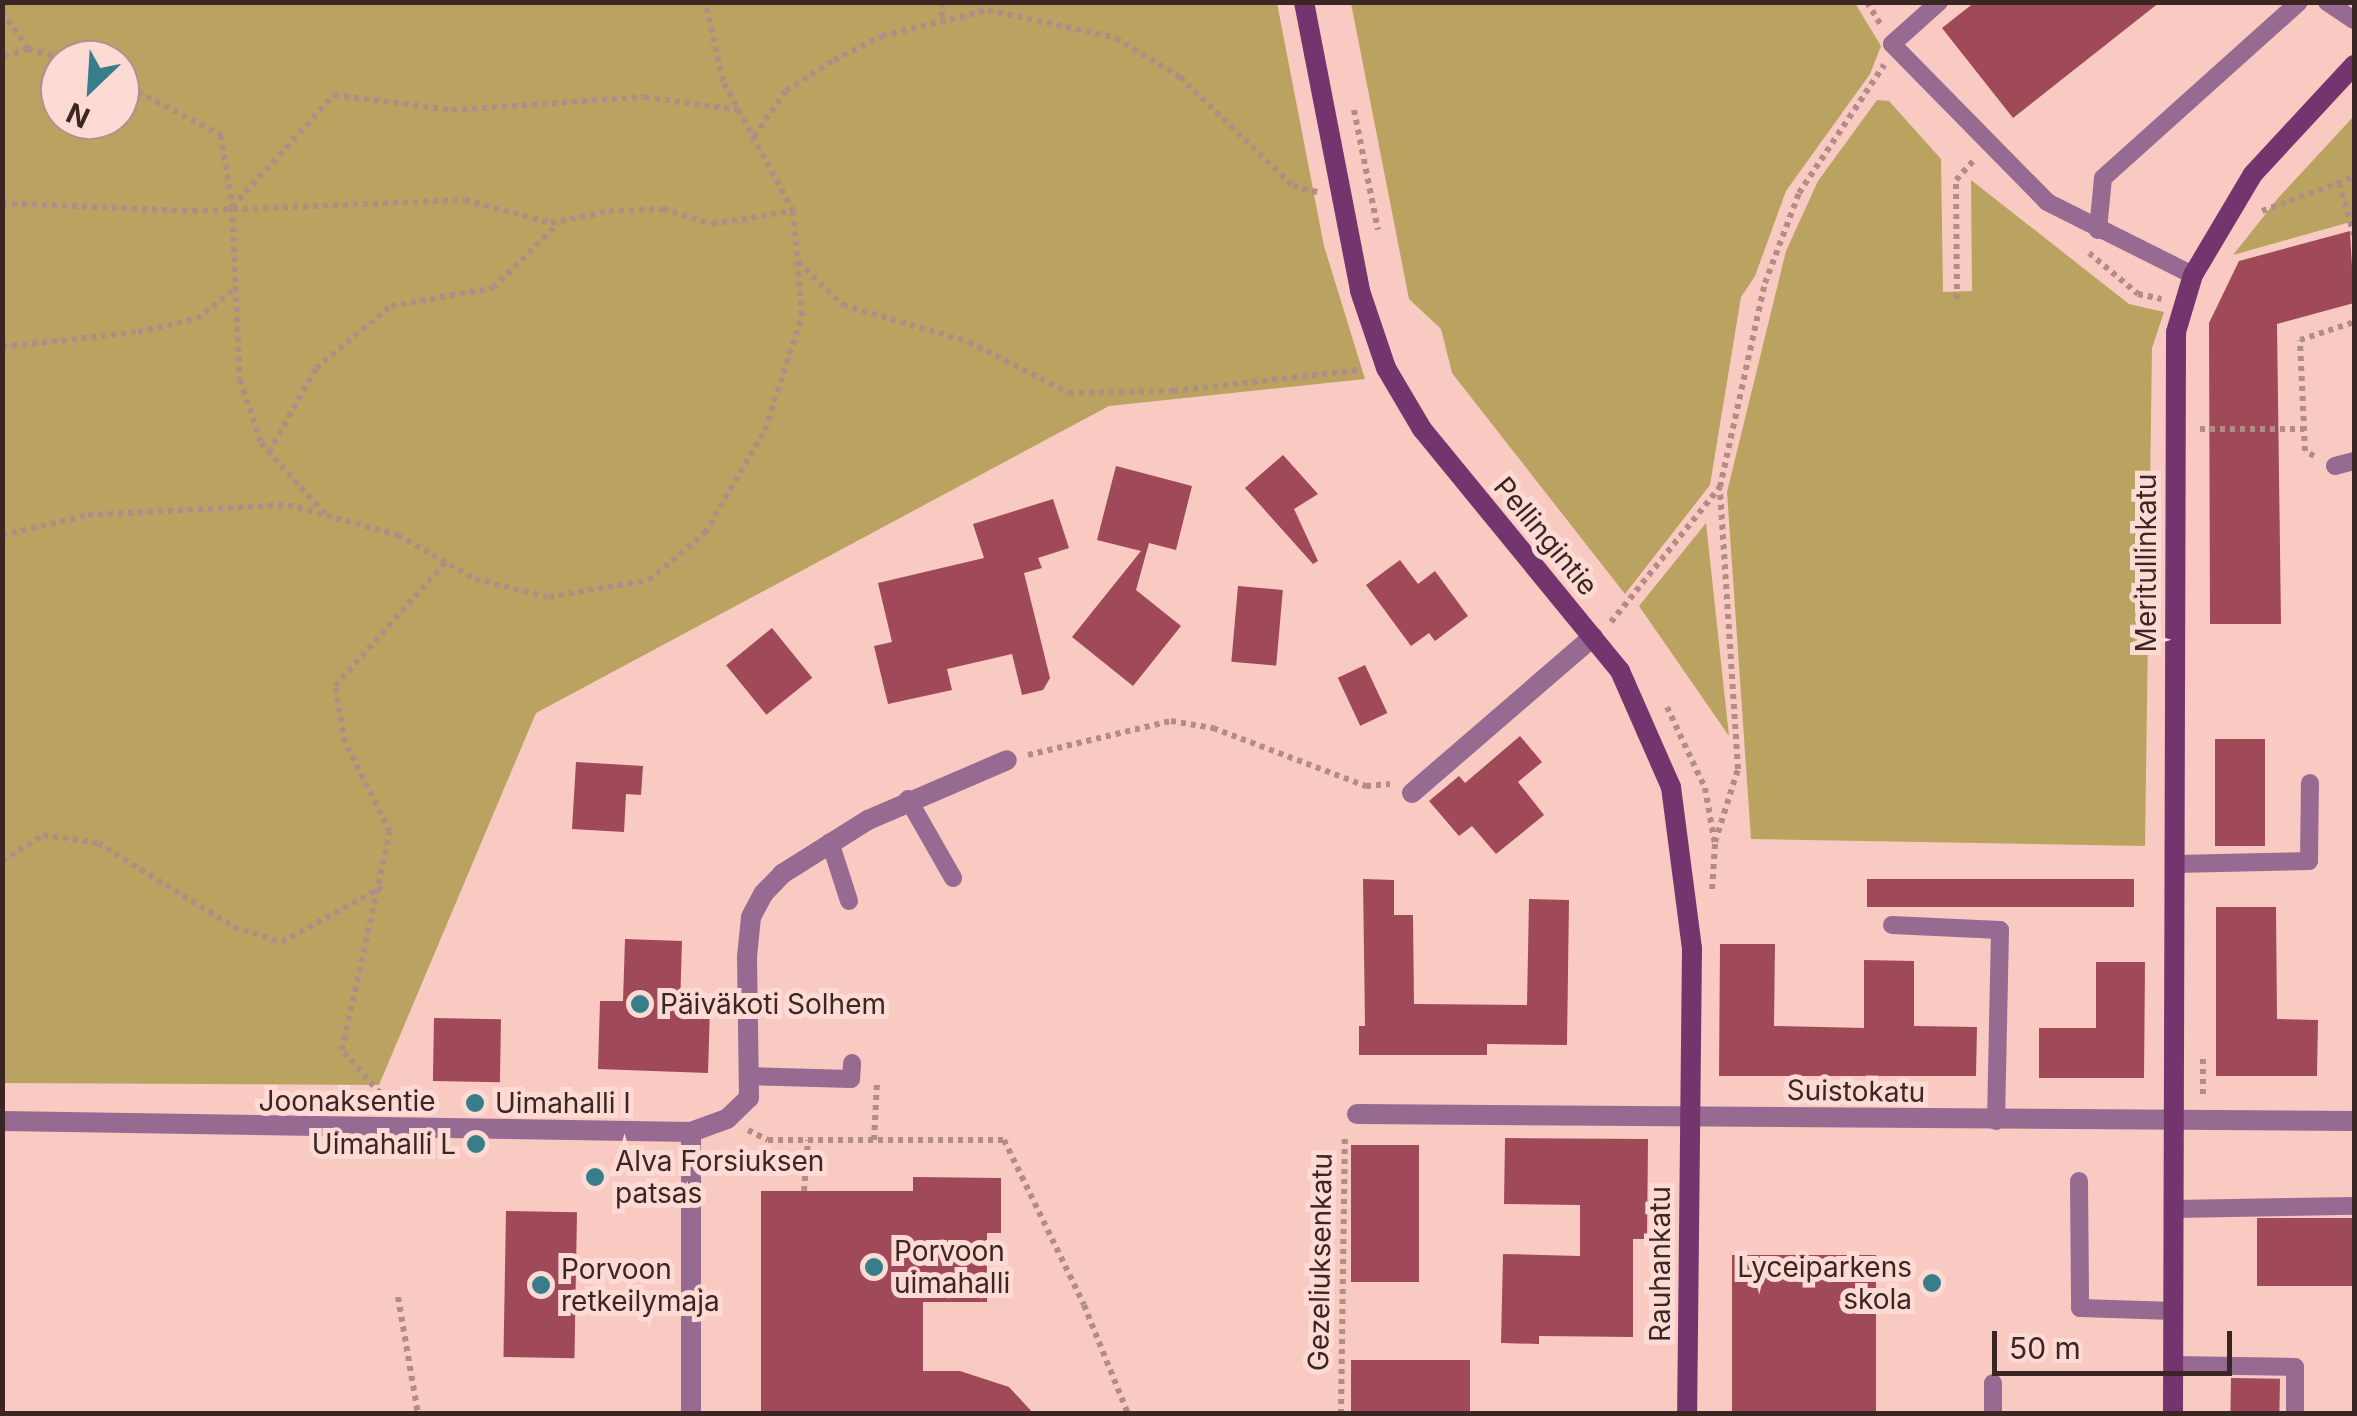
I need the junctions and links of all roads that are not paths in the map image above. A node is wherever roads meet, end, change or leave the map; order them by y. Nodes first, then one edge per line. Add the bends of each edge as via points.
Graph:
1 (1304, 2) edge
2 (1940, 2) edge
3 (2299, 2) edge
4 (2328, 2) edge
5 (2354, 20) edge
6 (2354, 65) edge
7 (2098, 230) junction
8 (2193, 275) junction
9 (2354, 460) edge
10 (2335, 466) road end
11 (1594, 636) junction
12 (1006, 760) dead end
13 (2310, 783) dead end
14 (1412, 792) dead end
15 (908, 800) junction
16 (830, 842) junction
17 (2175, 864) junction
18 (953, 878) dead end
19 (849, 900) dead end
20 (1892, 924) dead end
21 (852, 1063) dead end
22 (749, 1076) junction
23 (1357, 1114) road end
24 (1688, 1115) junction
25 (2, 1121) edge
26 (1996, 1121) junction
27 (2176, 1121) junction
28 (2354, 1121) edge
29 (691, 1132) junction
30 (2079, 1181) dead end
31 (2354, 1206) edge
32 (2175, 1209) junction
33 (2174, 1310) junction
34 (2174, 1365) junction
35 (1993, 1383) dead end
36 (691, 1414) edge
37 (1687, 1414) edge
38 (1993, 1414) edge
39 (2174, 1414) edge
40 (2295, 1414) edge

1 - 11 street, Pellingintie via 1360,292 1386,368 1422,429
2 - 7 lane via 1892,44 2047,202
3 - 7 lane via 2103,178
4 - 5 lane
6 - 8 street, Meritullinkatu via 2253,174
7 - 8 lane
8 - 17 street, Meritullinkatu via 2173,365
9 - 10 lane
11 - 14 street
11 - 24 street, Pellingintie via 1620,671 1671,786 1692,948
12 - 15 street
13 - 17 lane via 2309,861
15 - 16 street
15 - 18 lane
16 - 19 lane
16 - 22 street via 782,874 751,917
17 - 27 street, Meritullinkatu
20 - 26 lane via 2000,930
21 - 22 lane via 851,1079
22 - 29 street, Joonaksentie via 749,1098 727,1120
23 - 24 street, Suistokatu
24 - 26 street, Suistokatu
24 - 37 street, Rauhankatu
25 - 29 street, Joonaksentie
26 - 27 street, Suistokatu
27 - 28 street, Suistokatu
27 - 32 street, Meritullinkatu
29 - 36 street
30 - 33 lane via 2080,1308
31 - 32 lane
32 - 33 street, Meritullinkatu
33 - 34 street, Meritullinkatu
34 - 39 street, Meritullinkatu
34 - 40 lane via 2295,1367
35 - 38 lane

